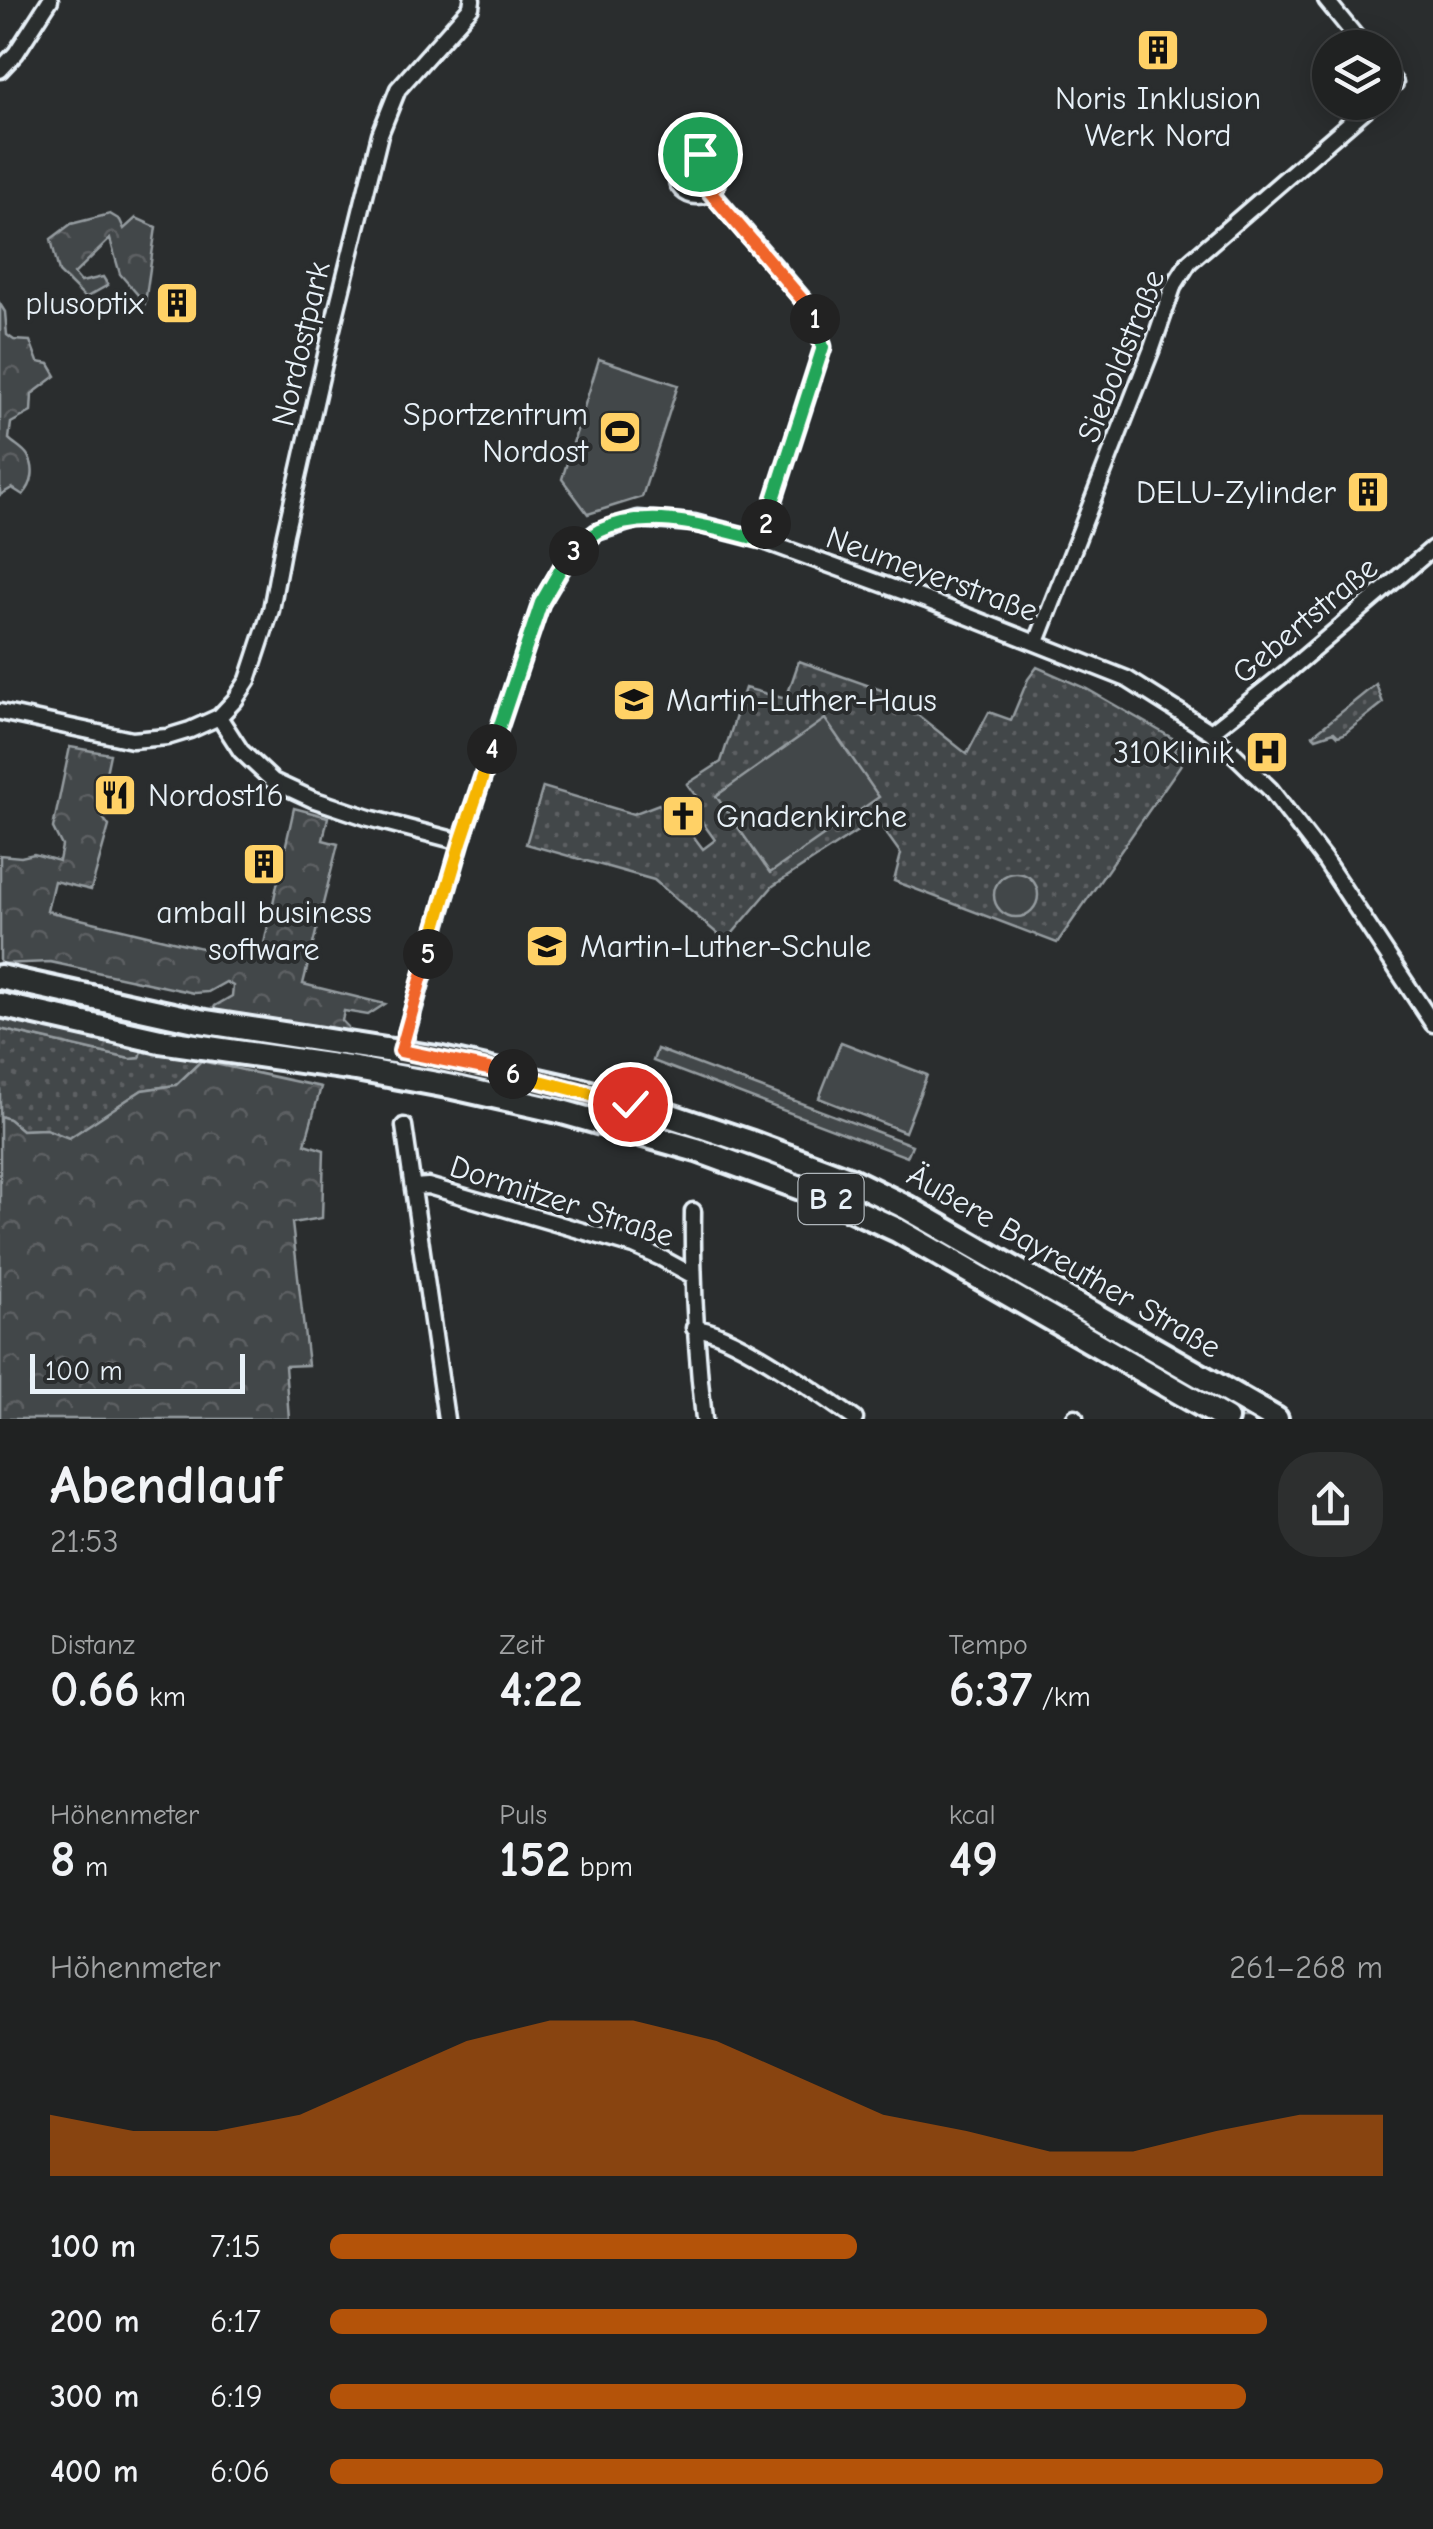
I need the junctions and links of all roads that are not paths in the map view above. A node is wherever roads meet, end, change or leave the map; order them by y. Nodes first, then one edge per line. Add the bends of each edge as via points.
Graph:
1 (50, 0) edge
2 (472, 0) edge
3 (1326, 0) edge
4 (1350, 30) edge
5 (0, 70) edge
6 (1353, 120) edge
7 (710, 192) dead end
8 (761, 540) junction
9 (1433, 548) edge
10 (1036, 642) junction
11 (0, 712) edge
12 (218, 717) junction
13 (1211, 732) junction
14 (461, 842) junction
15 (0, 977) edge
16 (0, 1005) edge
17 (1433, 1024) edge
18 (401, 1051) junction
19 (396, 1076) junction
20 (404, 1126) dead end
21 (414, 1187) junction
22 (693, 1211) dead end
23 (692, 1275) junction
24 (694, 1328) junction
25 (446, 1419) edge
26 (704, 1419) edge
27 (855, 1419) edge
28 (1226, 1419) edge
29 (1276, 1419) edge

1 - 5 street
2 - 12 street, Nordostpark via 398,89 380,134 271,610 248,680
3 - 4 street
6 - 10 street, Sieboldstraße via 1189,262 1173,287
7 - 8 street via 812,311 823,347
8 - 10 street, Neumeyerstraße
8 - 14 street, Neumeyerstraße via 694,523 638,519 597,532 568,556 541,603
9 - 13 street, Gebertstraße
10 - 13 street, Neumeyerstraße via 1127,679
11 - 12 street, Nordostpark via 132,740 167,738
12 - 14 street via 273,781 369,818
13 - 17 street, Neumeyerstraße via 1270,789 1324,859
14 - 18 street, Neumeyerstraße
15 - 18 main road, Äußere Bayreuther Straße / B 2 via 200,1021
16 - 19 main road, Äußere Bayreuther Straße / B 2 via 160,1042
18 - 19 street, Neumeyerstraße
18 - 29 main road, Äußere Bayreuther Straße / B 2 via 630,1104 850,1180 940,1224
19 - 28 main road, Äußere Bayreuther Straße / B 2 via 639,1132 826,1197 945,1256
20 - 21 street
21 - 23 street, Dormitzer Straße via 634,1246
21 - 25 street
22 - 23 street
23 - 24 street
24 - 26 street
24 - 27 street via 743,1348

